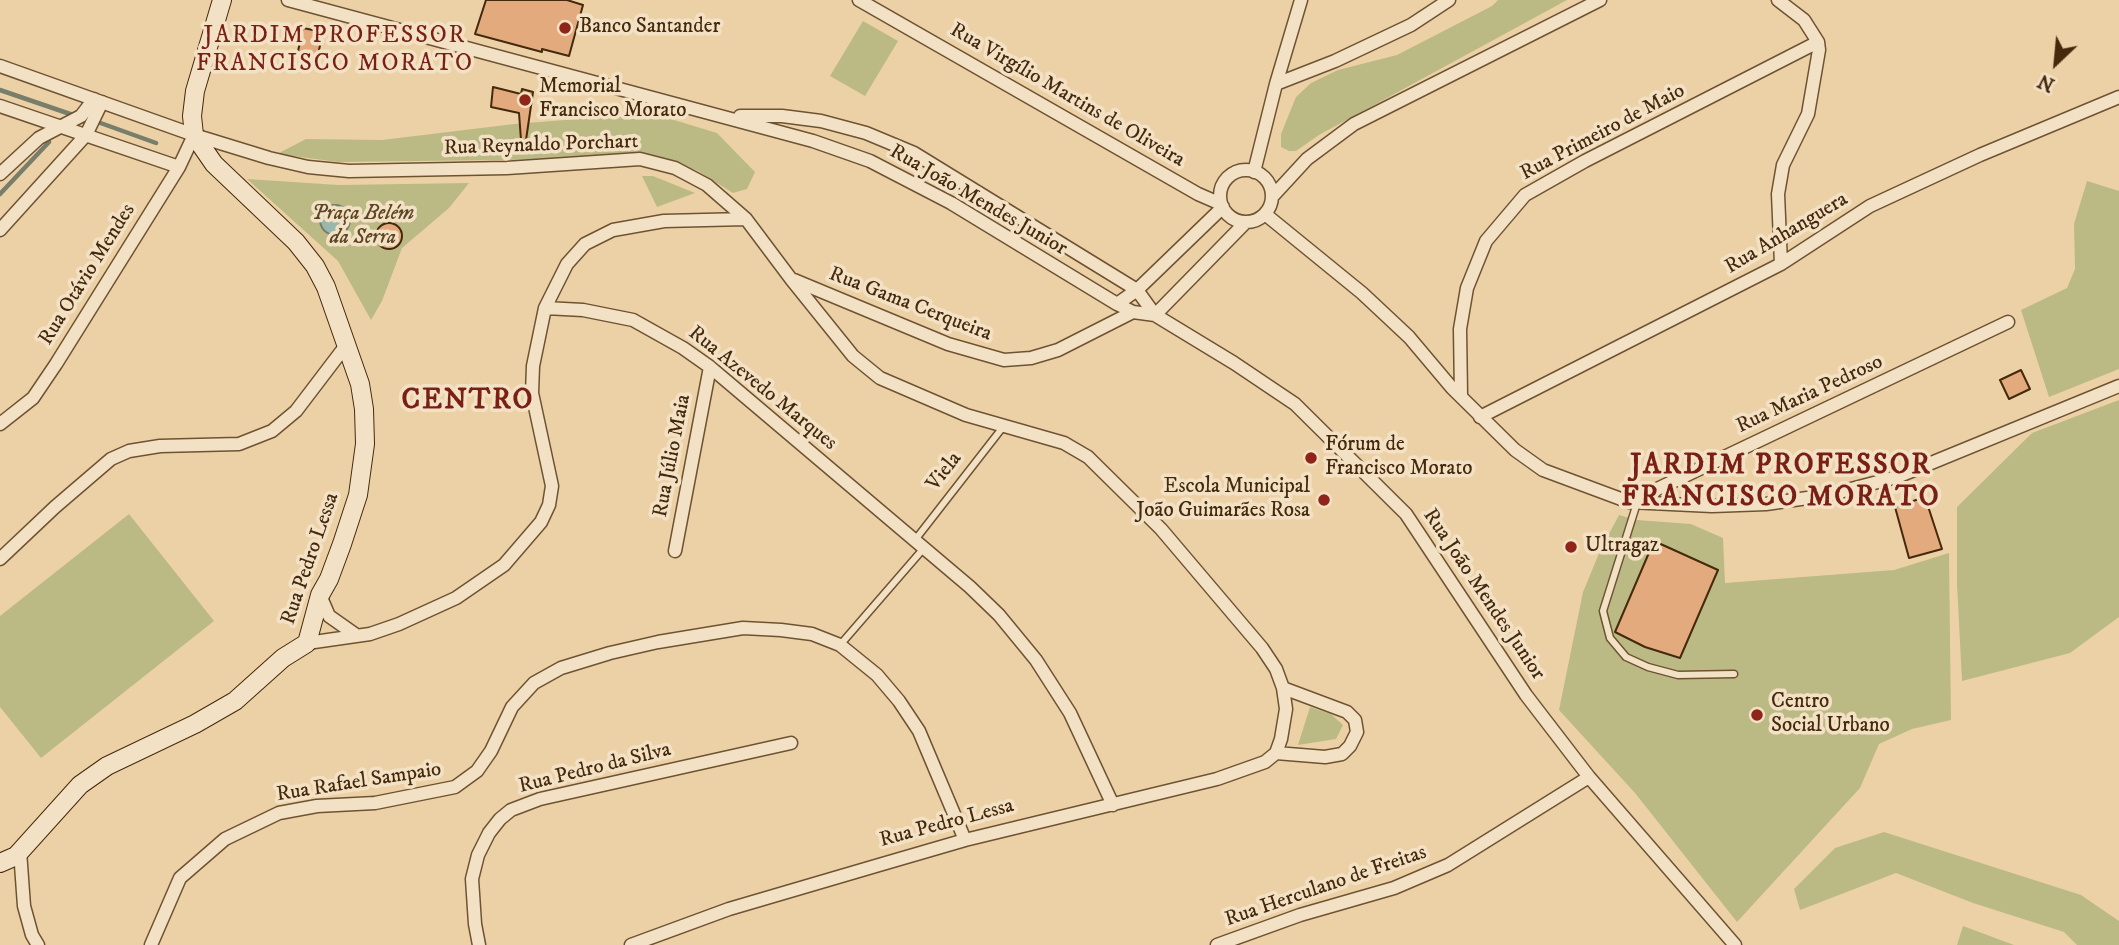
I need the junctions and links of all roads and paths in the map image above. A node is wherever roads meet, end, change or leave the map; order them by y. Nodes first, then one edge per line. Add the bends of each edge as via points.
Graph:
1 (222, 0) edge
2 (288, 0) edge
3 (859, 0) edge
4 (1301, 0) edge
5 (1449, 0) edge
6 (1600, 0) edge
7 (1778, 0) edge
8 (1818, 42) junction
9 (0, 66) edge
10 (1276, 84) junction
11 (2119, 97) edge
12 (98, 100) junction
13 (0, 106) edge
14 (722, 116) junction
15 (60, 127) junction
16 (86, 135) junction
17 (194, 135) junction
18 (178, 167) junction
19 (1254, 172) junction
20 (0, 174) edge
21 (1272, 197) junction
22 (1222, 205) junction
23 (1265, 214) junction
24 (746, 219) junction
25 (1246, 222) junction
26 (0, 230) edge
27 (1781, 264) junction
28 (790, 279) junction
29 (1137, 290) junction
30 (1117, 304) junction
31 (545, 308) junction
32 (1133, 312) junction
33 (1155, 315) junction
34 (2008, 322) dead end
35 (347, 344) junction
36 (710, 367) junction
37 (2119, 386) edge
38 (1461, 396) junction
39 (1480, 418) junction
40 (0, 424) edge
41 (1004, 425) junction
42 (1633, 503) junction
43 (919, 544) junction
44 (675, 551) dead end
45 (0, 559) edge
46 (320, 595) junction
47 (356, 635) junction
48 (307, 643) junction
49 (840, 645) junction
50 (1734, 674) dead end
51 (1283, 688) junction
52 (791, 743) dead end
53 (1276, 753) junction
54 (1589, 777) junction
55 (1113, 805) junction
56 (965, 841) junction
57 (20, 851) junction
58 (0, 863) edge
59 (38, 945) edge
60 (151, 945) edge
61 (479, 945) edge
62 (631, 945) edge
63 (1217, 945) edge
64 (1735, 945) edge

1 - 17 main road via 195,91
2 - 14 street
3 - 22 street, Rua Virgílio Martins de Oliveira
4 - 10 street
5 - 10 street via 1346,56
6 - 21 street via 1354,124 1307,159
7 - 8 street via 1804,20
8 - 27 street via 1808,114 1781,175
8 - 38 street, Rua Primeiro de Maio via 1525,195 1486,241 1468,288 1460,329
9 - 12 street, Rua Reynaldo Porchart
10 - 19 street
11 - 27 street, Rua Anhanguera via 1870,206
12 - 15 street
12 - 16 street
12 - 17 street, Rua Reynaldo Porchart
13 - 15 street
14 - 29 street, Rua João Mendes Junior via 821,121 914,153
14 - 30 street, Rua João Mendes Junior via 870,160 951,203
15 - 16 street
15 - 20 street via 39,138
16 - 18 street
16 - 26 street
17 - 18 street, Rua Otávio Mendes
17 - 24 street, Rua Reynaldo Porchart via 269,158 349,171 640,159 675,168 707,185
17 - 35 main road, Rua Pedro Lessa via 214,164 316,266
18 - 40 street, Rua Otávio Mendes via 33,398
19 - 21 street via 1267,182
19 - 22 street via 1231,175 1221,188
21 - 23 street
22 - 25 street via 1234,219
22 - 29 street
23 - 25 street
23 - 38 street via 1372,302
24 - 28 street, Rua Reynaldo Porchart
24 - 31 street via 664,221 613,230 585,244 567,264
25 - 33 street
27 - 39 street, Rua Anhanguera
28 - 32 street, Rua Gama Cerqueira via 948,344 1004,360 1058,350
28 - 41 street, Rua Reynaldo Porchart via 853,356 880,378 966,415
29 - 30 street
29 - 33 street, Rua João Mendes Junior
30 - 32 street, Rua João Mendes Junior
31 - 36 street, Rua Azevedo Marques via 633,320
31 - 47 street via 532,393 552,485 541,522 504,565 456,598 399,624
32 - 33 street, Rua João Mendes Junior
33 - 54 street, Rua João Mendes Junior via 1295,404 1406,514 1526,695
34 - 42 street, Rua Maria Pedroso
35 - 45 street via 296,411 272,431 239,444 160,446 111,458
35 - 46 main road, Rua Pedro Lessa via 360,384 365,444 358,495
36 - 43 street, Rua Azevedo Marques
36 - 44 street, Rua Júlio Maia
37 - 42 street via 1898,477 1828,495 1739,505
38 - 39 street
39 - 42 street via 1543,470
41 - 43 lane, Viela
41 - 51 street, Rua Reynaldo Porchart via 1064,443 1088,457 1161,529 1262,648
42 - 50 lane via 1604,611 1610,638 1626,657 1678,676
43 - 49 lane, Viela
43 - 55 street, Rua Azevedo Marques via 999,615 1037,660 1070,713
46 - 47 street via 329,616
46 - 48 main road, Rua Pedro Lessa
47 - 48 street
48 - 57 main road, Rua Pedro Lessa via 235,701 107,766 80,785
49 - 56 street, Rua Rafael Sampaio via 877,675 919,731
49 - 60 street, Rua Rafael Sampaio via 812,635 743,628 658,642 561,668 534,683 512,707 477,771 455,787 375,803 317,806 279,814 225,839 180,878
51 - 53 street, Rua Reynaldo Porchart via 1286,709
51 - 53 street via 1347,712 1355,720 1357,732 1342,754
52 - 61 street, Rua Pedro da Silva via 540,799 511,810 489,833 472,879
53 - 55 street, Rua Pedro Lessa via 1265,762 1217,779
54 - 63 street, Rua Herculano de Freitas via 1448,865 1394,888
54 - 64 street, Rua João Mendes Junior
55 - 56 street, Rua Pedro Lessa
56 - 62 street, Rua Pedro Lessa via 729,909
57 - 58 main road, Rua Pedro Lessa
57 - 59 street via 24,905

